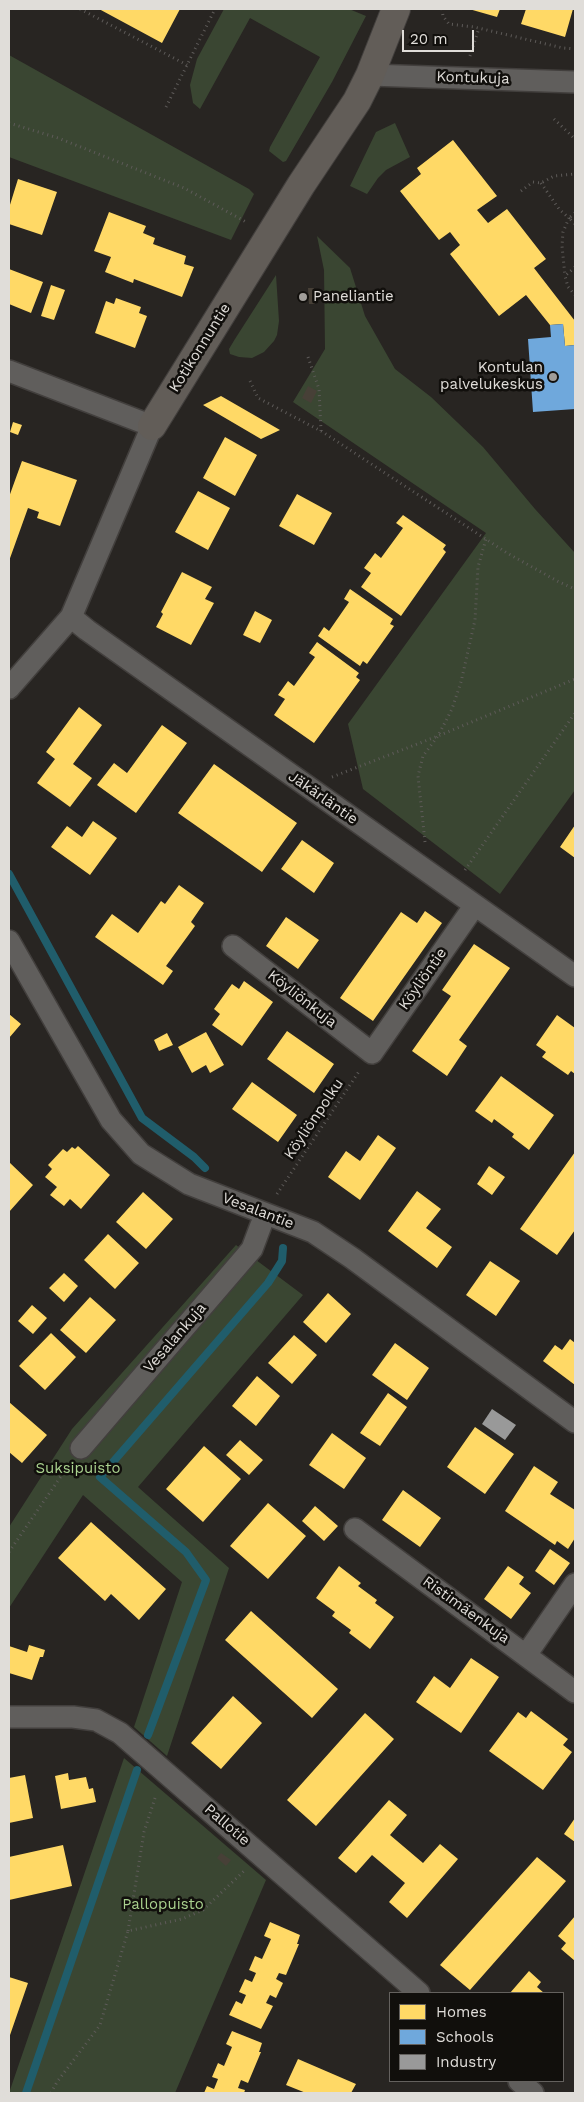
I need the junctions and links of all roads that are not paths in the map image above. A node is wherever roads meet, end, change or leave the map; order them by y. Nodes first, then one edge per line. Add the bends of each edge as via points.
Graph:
1 (396, 9) edge
2 (370, 74) junction
3 (575, 82) edge
4 (9, 371) edge
5 (152, 426) junction
6 (71, 617) junction
7 (9, 688) edge
8 (475, 905) junction
9 (9, 941) edge
10 (233, 946) dead end
11 (575, 976) edge
12 (372, 1053) joint
13 (261, 1224) dead end
14 (575, 1422) edge
15 (80, 1448) road end
16 (355, 1529) dead end
17 (575, 1584) edge
18 (526, 1655) junction
19 (575, 1692) edge
20 (9, 1717) edge
21 (418, 1992) edge
22 (520, 2082) edge
23 (533, 2093) edge

1 - 2 street, Kotikonnuntie
2 - 3 street, Kontukuja
2 - 5 street, Kotikonnuntie
4 - 5 street
5 - 6 street, Kotikonnuntie
6 - 7 street, Kotikonnuntie
6 - 8 street, Jäkärläntie
8 - 11 street, Jäkärläntie
8 - 12 street, Köyliöntie
9 - 14 street, Vesalantie via 111,1120 141,1154 189,1184 313,1232
10 - 12 street, Köyliönkuja
13 - 15 street, Vesalankuja via 252,1249
16 - 18 street, Ristimäenkuja
17 - 18 street
18 - 19 street, Ristimäenkuja
20 - 21 street, Pallotie via 96,1720 120,1732
22 - 23 street

